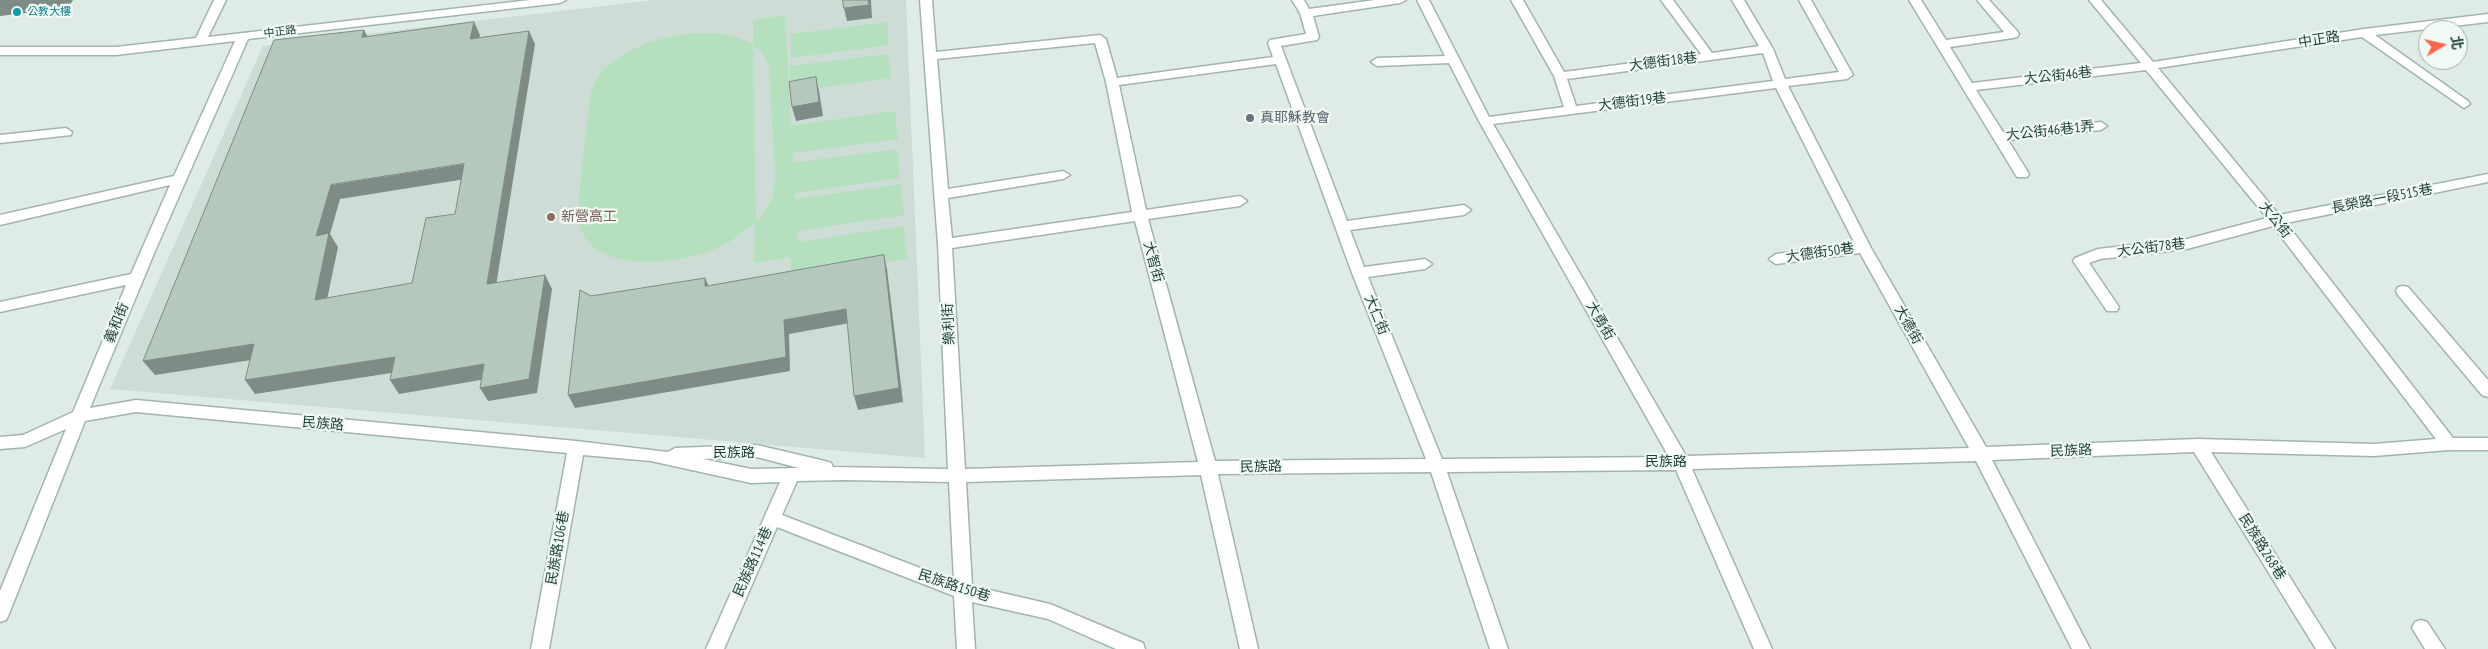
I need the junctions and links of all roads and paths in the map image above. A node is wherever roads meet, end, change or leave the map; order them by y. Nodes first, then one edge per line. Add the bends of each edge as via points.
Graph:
1 (220, 0) edge
2 (560, 0) edge
3 (926, 0) edge
4 (1400, 0) edge
5 (1423, 0) edge
6 (1517, 0) edge
7 (1667, 0) edge
8 (1738, 0) edge
9 (1805, 0) edge
10 (1915, 0) edge
11 (1983, 0) edge
12 (2095, 0) edge
13 (449, 6) edge
14 (1302, 7) edge
15 (2488, 18) edge
16 (2364, 33) junction
17 (243, 37) junction
18 (200, 42) junction
19 (1942, 44) junction
20 (1767, 49) junction
21 (0, 51) edge
22 (931, 56) junction
23 (1709, 57) junction
24 (1453, 59) junction
25 (1280, 60) junction
26 (1377, 62) dead end
27 (2150, 66) junction
28 (1560, 76) junction
29 (1112, 82) junction
30 (1780, 83) junction
31 (1967, 87) junction
32 (2464, 104) dead end
33 (1571, 110) junction
34 (1485, 121) junction
35 (2101, 126) dead end
36 (66, 132) dead end
37 (1999, 136) junction
38 (0, 138) edge
39 (2022, 174) dead end
40 (1063, 175) dead end
41 (2488, 178) edge
42 (178, 179) junction
43 (941, 195) junction
44 (1240, 201) dead end
45 (1464, 210) dead end
46 (1140, 215) junction
47 (0, 220) edge
48 (2276, 220) junction
49 (1342, 226) junction
50 (945, 244) junction
51 (1864, 248) junction
52 (1776, 259) dead end
53 (1425, 264) dead end
54 (1359, 273) junction
55 (136, 278) junction
56 (2403, 291) dead end
57 (0, 306) edge
58 (2112, 307) dead end
59 (2488, 390) edge
60 (79, 416) junction
61 (0, 443) edge
62 (2449, 444) junction
63 (2488, 444) edge
64 (2198, 445) junction
65 (576, 448) junction
66 (1981, 454) junction
67 (651, 455) junction
68 (1681, 463) junction
69 (1436, 464) junction
70 (1208, 468) junction
71 (844, 473) junction
72 (791, 475) junction
73 (957, 476) junction
74 (772, 518) junction
75 (963, 592) junction
76 (0, 614) edge
77 (2421, 628) dead end
78 (540, 649) edge
79 (715, 649) edge
80 (966, 649) edge
81 (1136, 649) edge
82 (1249, 649) edge
83 (1499, 649) edge
84 (1763, 649) edge
85 (2082, 649) edge
86 (2326, 649) edge
87 (2436, 649) edge

1 - 18 street
2 - 13 street, 中正路
3 - 22 street, 樂利街
4 - 14 street
5 - 24 street, 大勇街
6 - 28 street
7 - 23 street
8 - 20 street, 大德街
9 - 30 street, 大德街19巷 via 1847,76
10 - 19 street
11 - 19 street via 2013,34
12 - 27 street, 大公街
13 - 17 street, 中正路
14 - 25 street, 大仁街 via 1313,36 1274,43
15 - 16 street, 中正路
16 - 27 street, 中正路
16 - 32 street
17 - 18 street, 中正路
17 - 42 street, 義和街
18 - 21 street, 中正路 via 116,51
19 - 31 street
20 - 23 street, 大德街18巷
20 - 30 street, 大德街
22 - 29 street, 大智街 via 1100,39
22 - 43 street, 樂利街
23 - 28 street, 大德街18巷
24 - 26 street
24 - 34 street, 大勇街
25 - 29 street
25 - 49 street, 大仁街
27 - 31 street, 大公街46巷
27 - 48 street, 大公街
28 - 33 street
29 - 46 street, 大智街
30 - 33 street, 大德街19巷
30 - 51 street, 大德街
31 - 37 street
33 - 34 street, 大德街19巷
34 - 68 street, 大勇街
35 - 37 street, 大公街46巷1弄
36 - 38 street
37 - 39 street
40 - 43 street
41 - 48 street, 長榮路一段515巷
42 - 47 street
42 - 55 street, 義和街
43 - 50 street, 樂利街
44 - 46 street
45 - 49 street
46 - 50 street
46 - 70 street, 大智街
48 - 58 street, 大公街78巷 via 2186,244 2098,254 2080,260
48 - 62 street, 大公街
49 - 54 street, 大仁街
50 - 73 street, 樂利街
51 - 52 street, 大德街50巷
51 - 66 street, 大德街
53 - 54 street
54 - 69 street, 大仁街
55 - 57 street
55 - 60 street, 義和街
56 - 59 street
60 - 61 street, 民族路 via 26,441
60 - 65 street, 民族路 via 136,406
60 - 76 street, 義和街
62 - 63 street, 民族路
62 - 64 street, 民族路 via 2374,450
64 - 66 street, 民族路
64 - 86 street, 民族路268巷
65 - 67 street, 民族路
65 - 78 street, 民族路106巷
66 - 68 street, 民族路
66 - 85 street, 大德街
67 - 71 street, 民族路 via 757,451
67 - 72 street, 民族路 via 751,476
68 - 69 street, 民族路
68 - 84 street, 大勇街
69 - 70 street, 民族路
69 - 83 street, 大仁街
70 - 73 street, 民族路
70 - 82 street, 大智街
71 - 72 street, 民族路
71 - 73 street, 民族路
72 - 74 street, 民族路114巷
73 - 75 street, 樂利街
74 - 75 street, 民族路150巷
74 - 79 street, 民族路114巷
75 - 80 street, 樂利街
75 - 81 street, 民族路150巷 via 1050,612
77 - 87 street

